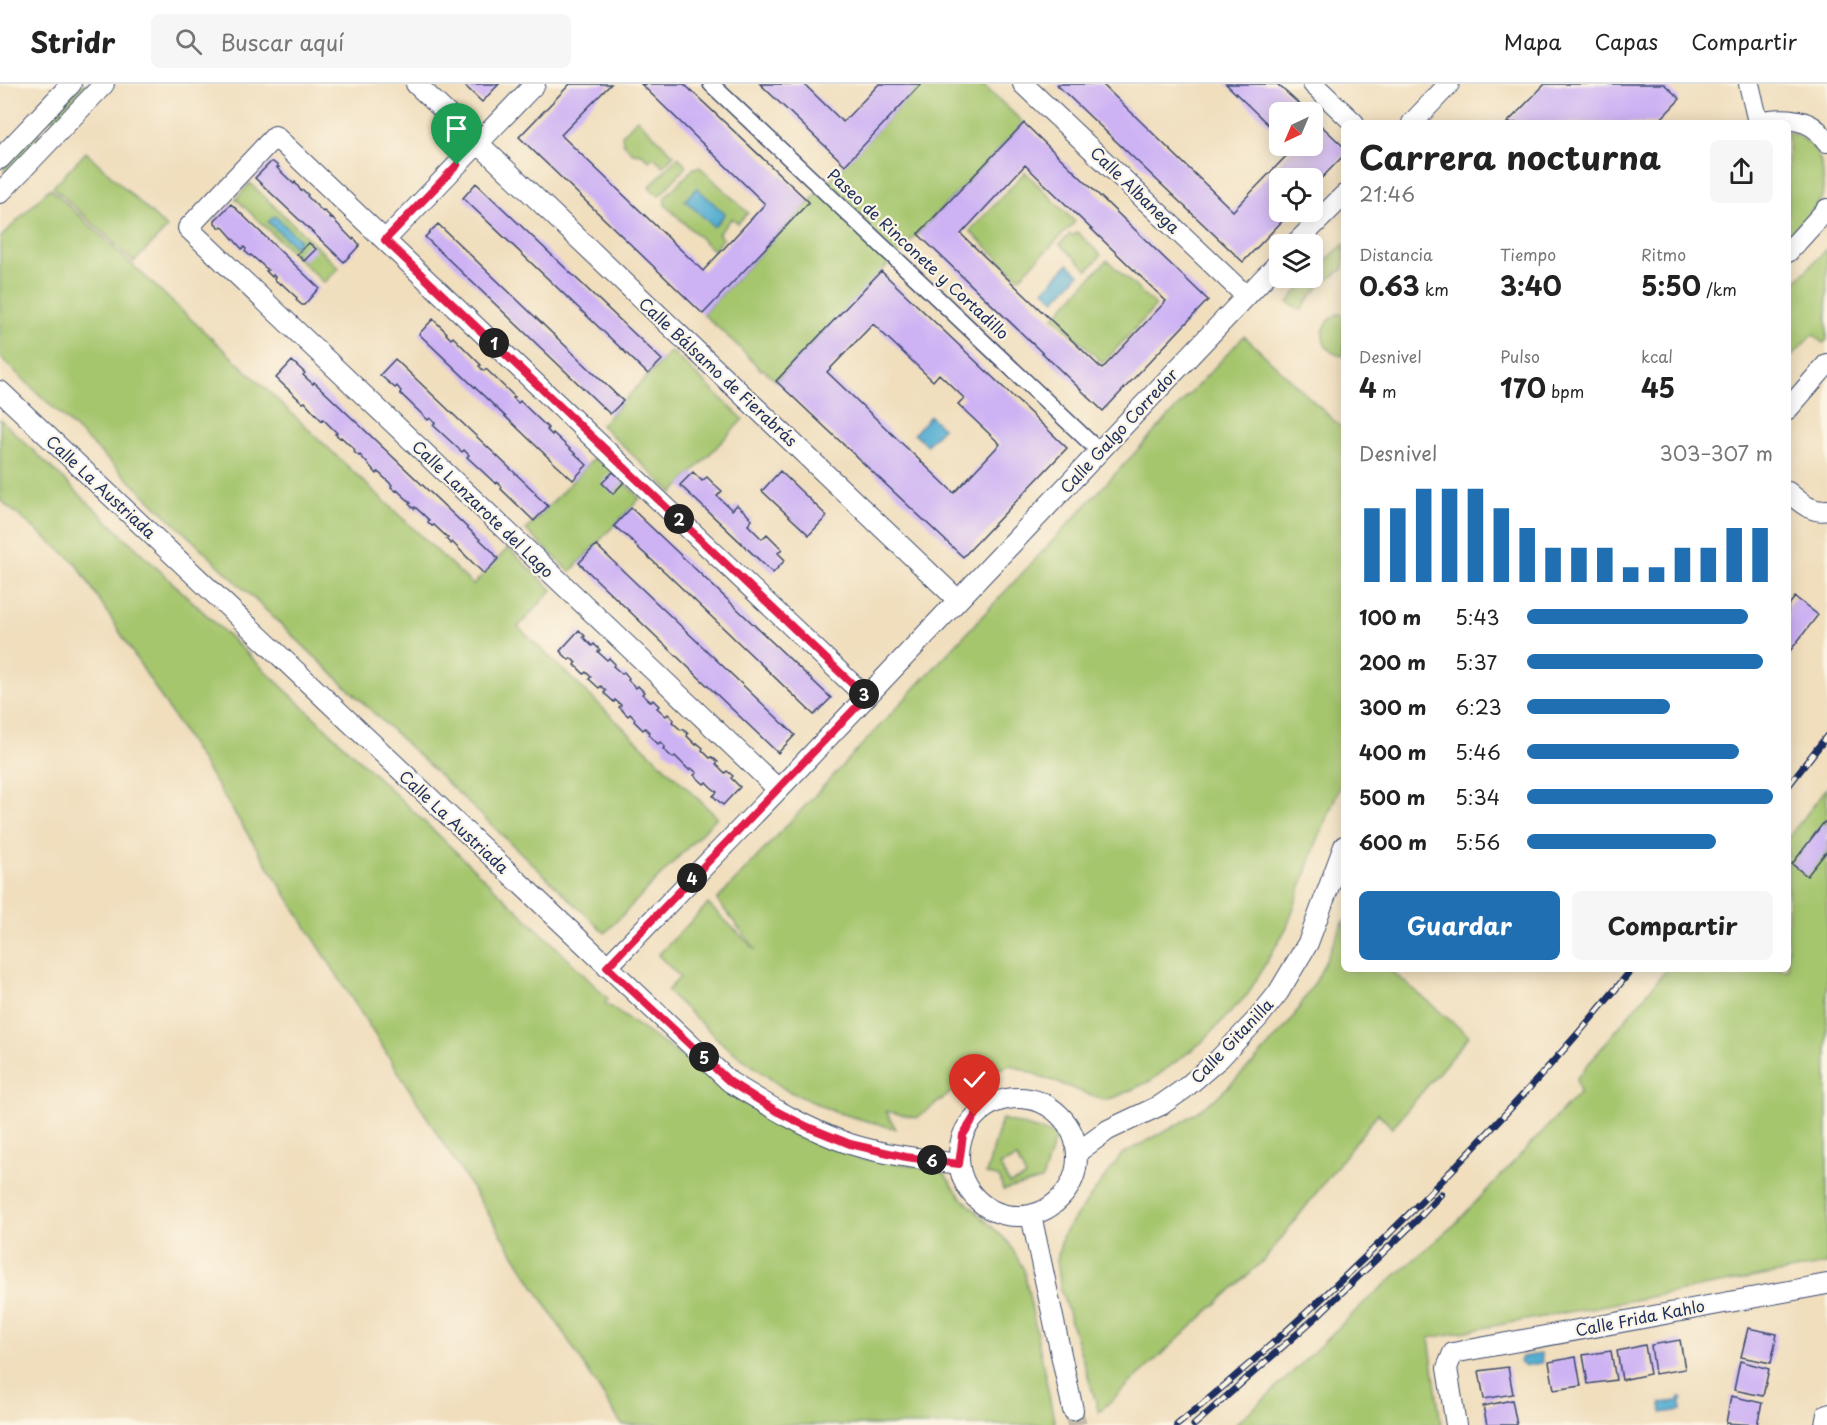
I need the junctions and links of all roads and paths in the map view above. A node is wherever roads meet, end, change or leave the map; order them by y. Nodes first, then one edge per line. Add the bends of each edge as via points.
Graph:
1 (71, 84) edge
2 (104, 84) edge
3 (416, 84) edge
4 (535, 84) edge
5 (711, 84) edge
6 (1023, 84) edge
7 (1313, 84) edge
8 (1449, 84) edge
9 (1749, 84) edge
10 (1351, 120) edge
11 (1415, 120) edge
12 (1758, 120) edge
13 (1791, 121) edge
14 (1824, 130) edge
15 (478, 143) junction
16 (0, 159) edge
17 (0, 194) edge
18 (1341, 198) edge
19 (1827, 209) edge
20 (1306, 234) edge
21 (385, 240) junction
22 (1791, 249) edge
23 (1269, 272) edge
24 (1246, 296) junction
25 (1827, 364) edge
26 (0, 391) edge
27 (1791, 406) edge
28 (1099, 451) junction
29 (1791, 494) edge
30 (1827, 510) edge
31 (958, 600) junction
32 (866, 697) junction
33 (778, 789) junction
34 (1341, 854) edge
35 (607, 967) junction
36 (1078, 1152) junction
37 (959, 1164) junction
38 (1031, 1215) junction
39 (1827, 1284) edge
40 (1073, 1410) tunnel mouth
41 (1827, 1414) edge
42 (1456, 1425) edge
43 (1824, 1425) edge

1 - 16 street
2 - 17 street
3 - 15 street, Calle Bálsamo de Fierabrás
4 - 15 street
5 - 28 street, Paseo de Rinconete y Cortadillo
6 - 24 street, Calle Albanega
7 - 10 street
8 - 11 street
9 - 12 street
13 - 14 street
15 - 21 street
15 - 31 street, Calle Bálsamo de Fierabrás
18 - 20 street
19 - 22 street
21 - 32 street
21 - 33 street, Calle Lanzarote del Lago via 275,136 188,228
23 - 24 street, Calle Galgo Corredor
24 - 28 street, Calle Galgo Corredor
25 - 27 street
26 - 35 street, Calle La Austriada
28 - 31 street, Calle Galgo Corredor
29 - 30 street via 1816,511
31 - 32 street, Calle Galgo Corredor
32 - 33 street, Calle Galgo Corredor
33 - 35 street, Calle Galgo Corredor
34 - 36 street, Calle Gitanilla via 1308,943 1258,1018 1184,1089 1161,1105 1108,1130
35 - 37 street, Calle La Austriada via 730,1082 778,1112 850,1144
36 - 37 street via 1064,1118 1042,1102 1015,1097 991,1104 975,1116 963,1135
36 - 38 street via 1075,1176 1065,1194 1046,1210
37 - 38 street via 965,1184 987,1207 1006,1215
38 - 40 street
39 - 42 street, Calle Frida Kahlo via 1453,1353 1447,1368
41 - 43 street

